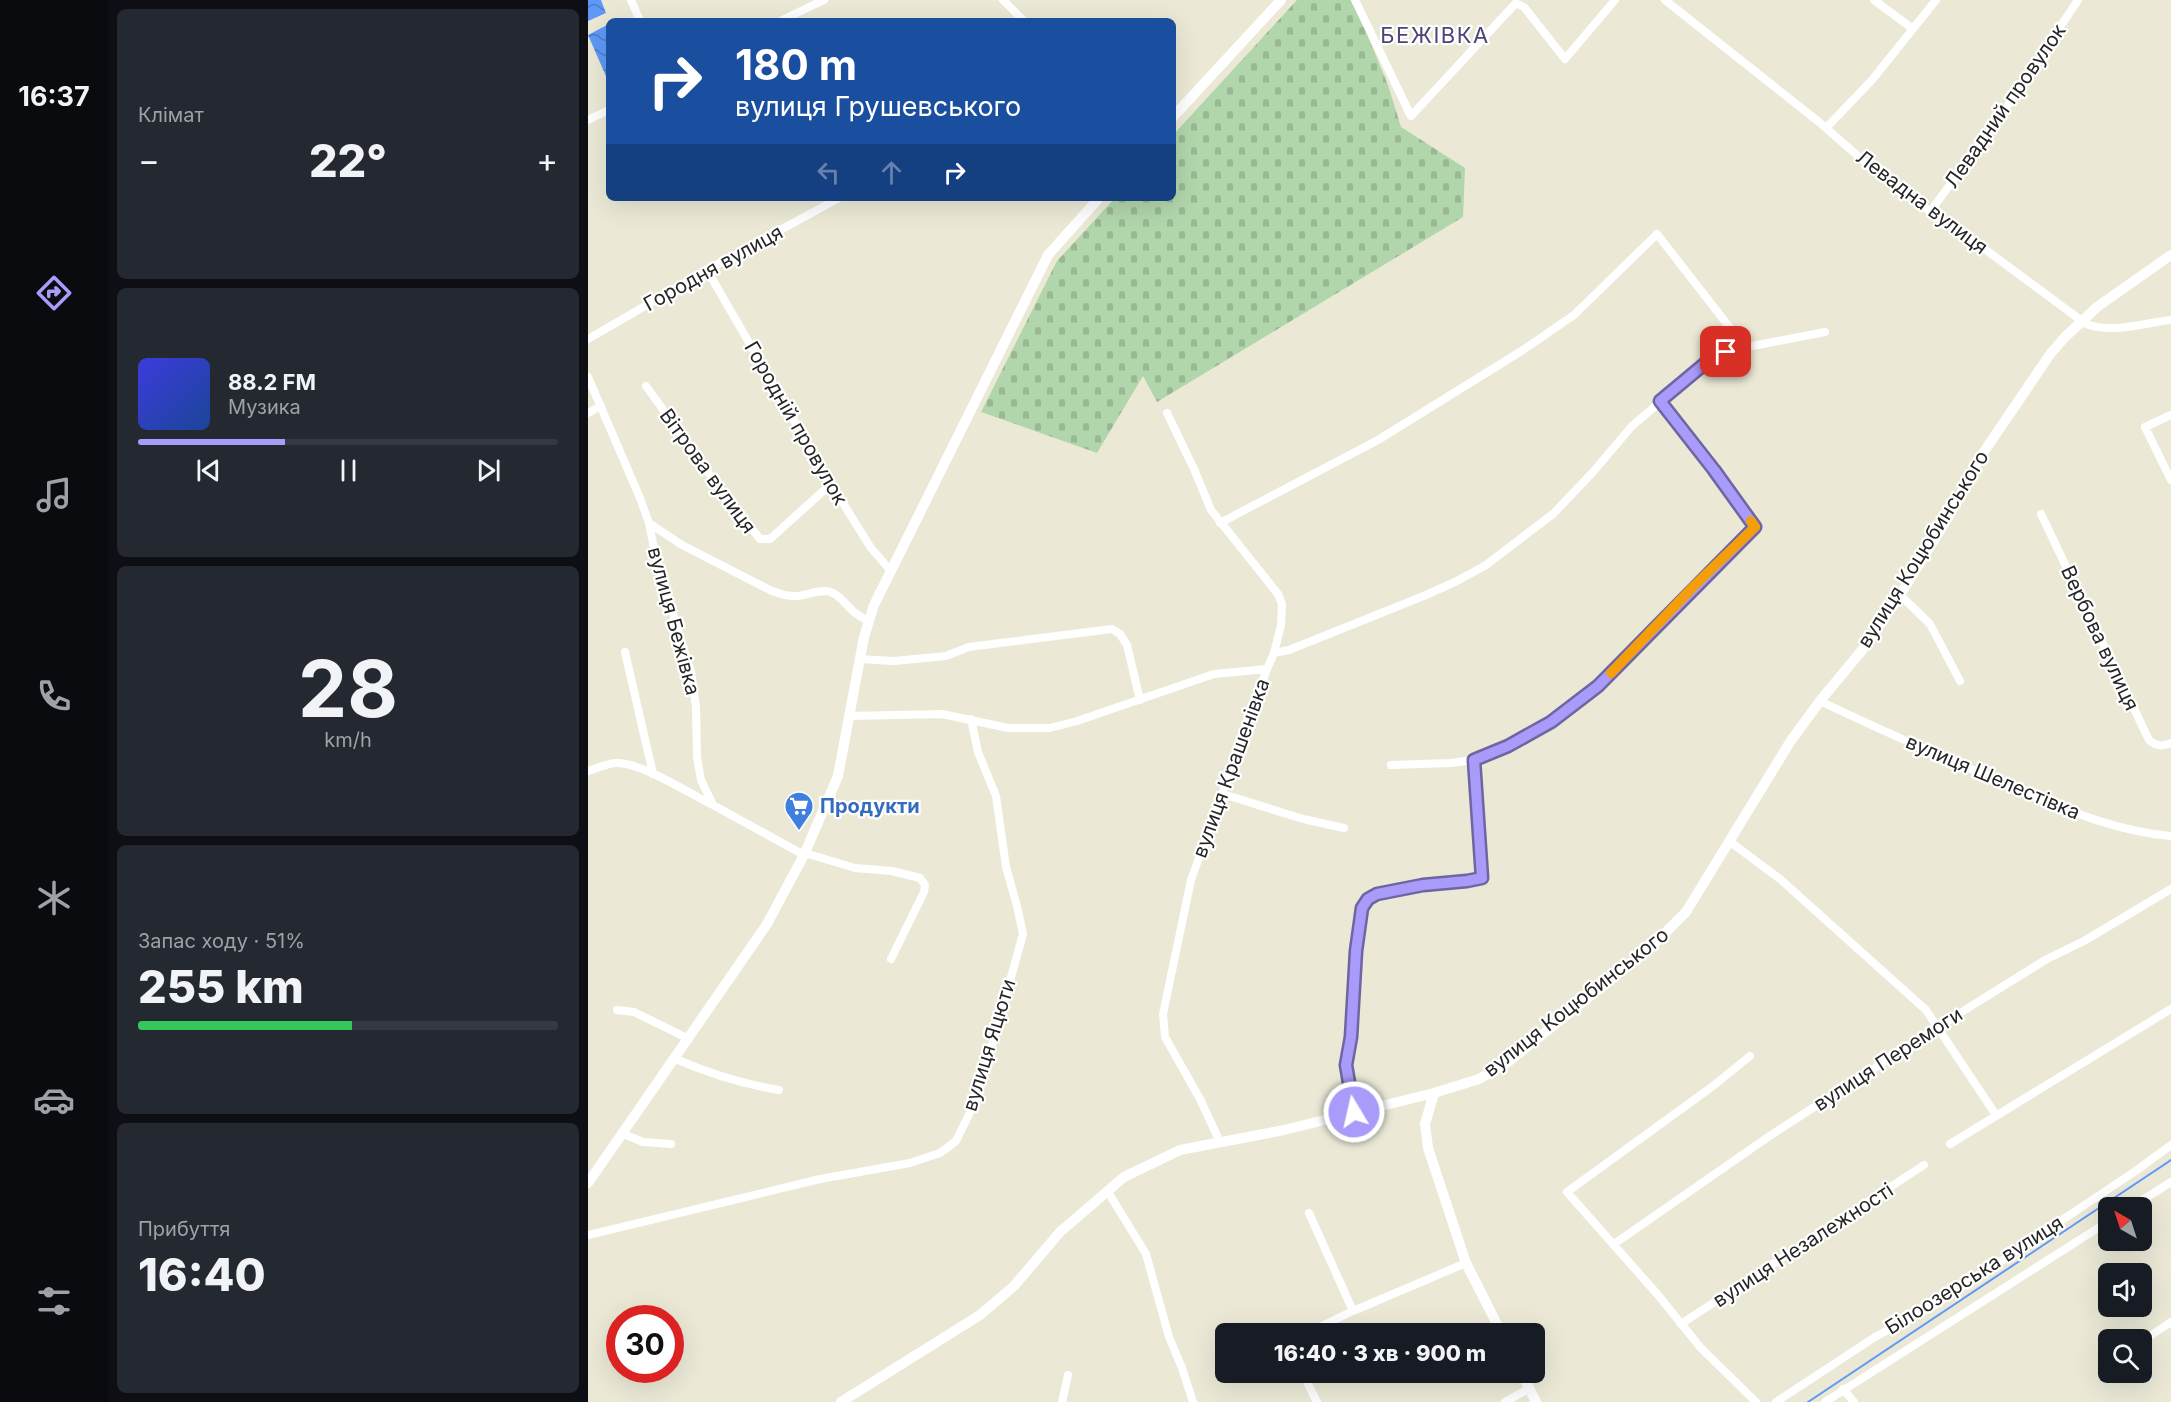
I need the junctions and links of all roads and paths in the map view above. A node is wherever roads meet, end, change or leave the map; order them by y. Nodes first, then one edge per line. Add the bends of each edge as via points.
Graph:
1 (631, 0) edge
2 (824, 0) edge
3 (1003, 0) edge
4 (1281, 0) edge
5 (1355, 0) edge
6 (1615, 0) edge
7 (1665, 0) edge
8 (1874, 0) edge
9 (1936, 0) edge
10 (2078, 0) edge
11 (639, 18) edge
12 (786, 18) edge
13 (1021, 18) edge
14 (1913, 29) junction
15 (606, 111) edge
16 (1176, 114) edge
17 (588, 120) edge
18 (1826, 128) junction
19 (832, 201) edge
20 (1096, 201) edge
21 (1930, 212) junction
22 (2171, 255) edge
23 (706, 270) junction
24 (2171, 320) edge
25 (2081, 321) junction
26 (1825, 332) dead end
27 (588, 339) edge
28 (1742, 348) junction
29 (588, 377) edge
30 (646, 386) dead end
31 (1660, 401) junction
32 (601, 406) junction
33 (588, 413) edge
34 (1167, 413) dead end
35 (2171, 415) edge
36 (2171, 480) edge
37 (831, 484) junction
38 (2041, 514) dead end
39 (649, 523) junction
40 (1221, 523) junction
41 (891, 571) junction
42 (1900, 595) junction
43 (868, 620) junction
44 (625, 652) dead end
45 (1274, 653) junction
46 (859, 659) junction
47 (1267, 669) junction
48 (1960, 681) dead end
49 (1140, 700) junction
50 (1820, 701) junction
51 (849, 716) junction
52 (971, 719) junction
53 (2171, 743) edge
54 (1474, 760) junction
55 (1391, 765) dead end
56 (588, 771) edge
57 (653, 774) junction
58 (1223, 794) junction
59 (712, 806) junction
60 (1344, 828) dead end
61 (2171, 836) edge
62 (1729, 841) junction
63 (805, 854) junction
64 (2171, 890) edge
65 (891, 959) dead end
66 (2171, 1009) edge
67 (617, 1010) dead end
68 (1939, 1027) junction
69 (687, 1038) junction
70 (1750, 1056) dead end
71 (673, 1058) junction
72 (778, 1090) dead end
73 (1434, 1093) junction
74 (1354, 1112) junction
75 (1996, 1115) junction
76 (621, 1134) junction
77 (1220, 1142) junction
78 (671, 1144) dead end
79 (1950, 1144) dead end
80 (2171, 1144) edge
81 (1924, 1165) dead end
82 (2171, 1182) edge
83 (588, 1183) edge
84 (1108, 1192) junction
85 (2147, 1197) edge
86 (1309, 1213) dead end
87 (2098, 1228) edge
88 (588, 1235) edge
89 (1614, 1244) junction
90 (1466, 1263) junction
91 (1353, 1311) junction
92 (2171, 1322) edge
93 (1328, 1323) edge
94 (1496, 1323) edge
95 (1681, 1324) junction
96 (2152, 1334) edge
97 (1068, 1375) dead end
98 (1308, 1383) edge
99 (1526, 1383) edge
100 (1528, 1389) junction
101 (1843, 1389) junction
102 (841, 1402) edge
103 (1062, 1402) edge
104 (1193, 1402) edge
105 (1317, 1402) edge
106 (1505, 1402) edge
107 (1536, 1402) edge
108 (1756, 1402) edge
109 (1776, 1402) edge
110 (1825, 1402) edge
111 (1854, 1402) edge

1 - 11 street
2 - 12 street
3 - 13 street
4 - 16 street
5 - 6 street via 1409,112 1516,3 1524,7 1565,59
7 - 18 street, Левадна вулиця
8 - 14 street
9 - 14 street
10 - 21 street, Левадний провулок
14 - 18 street
15 - 17 street
18 - 21 street, Левадна вулиця via 1889,183
19 - 23 street, Городня вулиця
20 - 41 street via 1048,255
21 - 25 street, Левадна вулиця
22 - 25 street, вулиця Коцюбинського
23 - 27 street, Городня вулиця
23 - 37 street, Городній провулок
24 - 25 street, Левадна вулиця via 2104,329
25 - 42 street, вулиця Коцюбинського via 2028,384
26 - 28 street
28 - 31 street via 1708,361
28 - 40 street via 1657,234 1574,315 1523,350 1378,440
29 - 32 street, вулиця Бежівка
30 - 37 street, Вітрова вулиця via 760,539 770,539
31 - 45 street via 1632,426 1553,514 1486,565 1426,595
31 - 54 street via 1755,527 1598,686 1551,722
32 - 33 street
32 - 39 street, вулиця Бежівка
34 - 40 street, вулиця Крашенівка via 1211,510
35 - 36 street via 2145,427
37 - 41 street, Городній провулок via 871,548
38 - 53 street, Вербова вулиця via 2149,740 2161,746
39 - 43 street via 682,545 770,590 795,597 832,592 853,613
39 - 59 street, вулиця Бежівка via 656,559 691,672 697,757
40 - 45 street, вулиця Крашенівка via 1278,594 1282,615
41 - 43 street
42 - 48 street via 1930,624
42 - 50 street, вулиця Коцюбинського
43 - 46 street
44 - 57 street
45 - 47 street, вулиця Крашенівка
46 - 49 street via 946,656 969,647 1112,629 1128,645
46 - 51 street
47 - 49 street via 1214,674
47 - 58 street, вулиця Крашенівка
49 - 52 street via 1050,728 1008,728
50 - 61 street, вулиця Шелестівка via 1883,732 2072,811 2112,826
50 - 62 street, вулиця Коцюбинського
51 - 52 street via 942,714
51 - 63 street via 838,776
52 - 88 street, вулиця Яцюти via 978,752 996,796 1006,867 1023,934 978,1096 956,1141 940,1153 917,1161 820,1179
54 - 55 street
54 - 74 street via 1482,878 1377,894 1362,908 1346,1065
56 - 57 street via 619,763
57 - 59 street
58 - 60 street
58 - 77 street, вулиця Крашенівка via 1191,880 1163,1014 1165,1037
59 - 63 street
62 - 68 street via 1789,887 1926,1010
62 - 73 street, вулиця Коцюбинського via 1686,912 1650,948 1508,1062 1479,1079
63 - 65 street via 855,868 920,878 924,892
63 - 69 street via 766,924
64 - 68 street, вулиця Перемоги via 2047,958
66 - 75 street
67 - 69 street via 634,1012
68 - 75 street
68 - 89 street, вулиця Перемоги via 1771,1135
69 - 71 street
70 - 89 street via 1568,1192
71 - 72 street via 714,1076
71 - 76 street
73 - 74 street, вулиця Коцюбинського
73 - 90 street via 1425,1124 1428,1148
74 - 77 street, вулиця Коцюбинського
75 - 79 street
76 - 78 street via 643,1142
76 - 83 street
77 - 84 street, вулиця Коцюбинського via 1180,1150 1124,1177
80 - 109 street, Білоозерська вулиця via 1935,1305 1875,1337
81 - 95 street, вулиця Незалежності
82 - 85 street
84 - 102 street, вулиця Коцюбинського via 1060,1232 1014,1286 980,1315
84 - 104 street via 1146,1254 1169,1337
86 - 91 street
87 - 101 street, Білоозерська вулиця
89 - 95 street
90 - 91 street
90 - 94 street
91 - 93 street
92 - 96 street
95 - 108 street
97 - 103 street
98 - 105 street
99 - 100 street
100 - 106 street
100 - 107 street
101 - 110 street, Білоозерська вулиця
101 - 111 street

